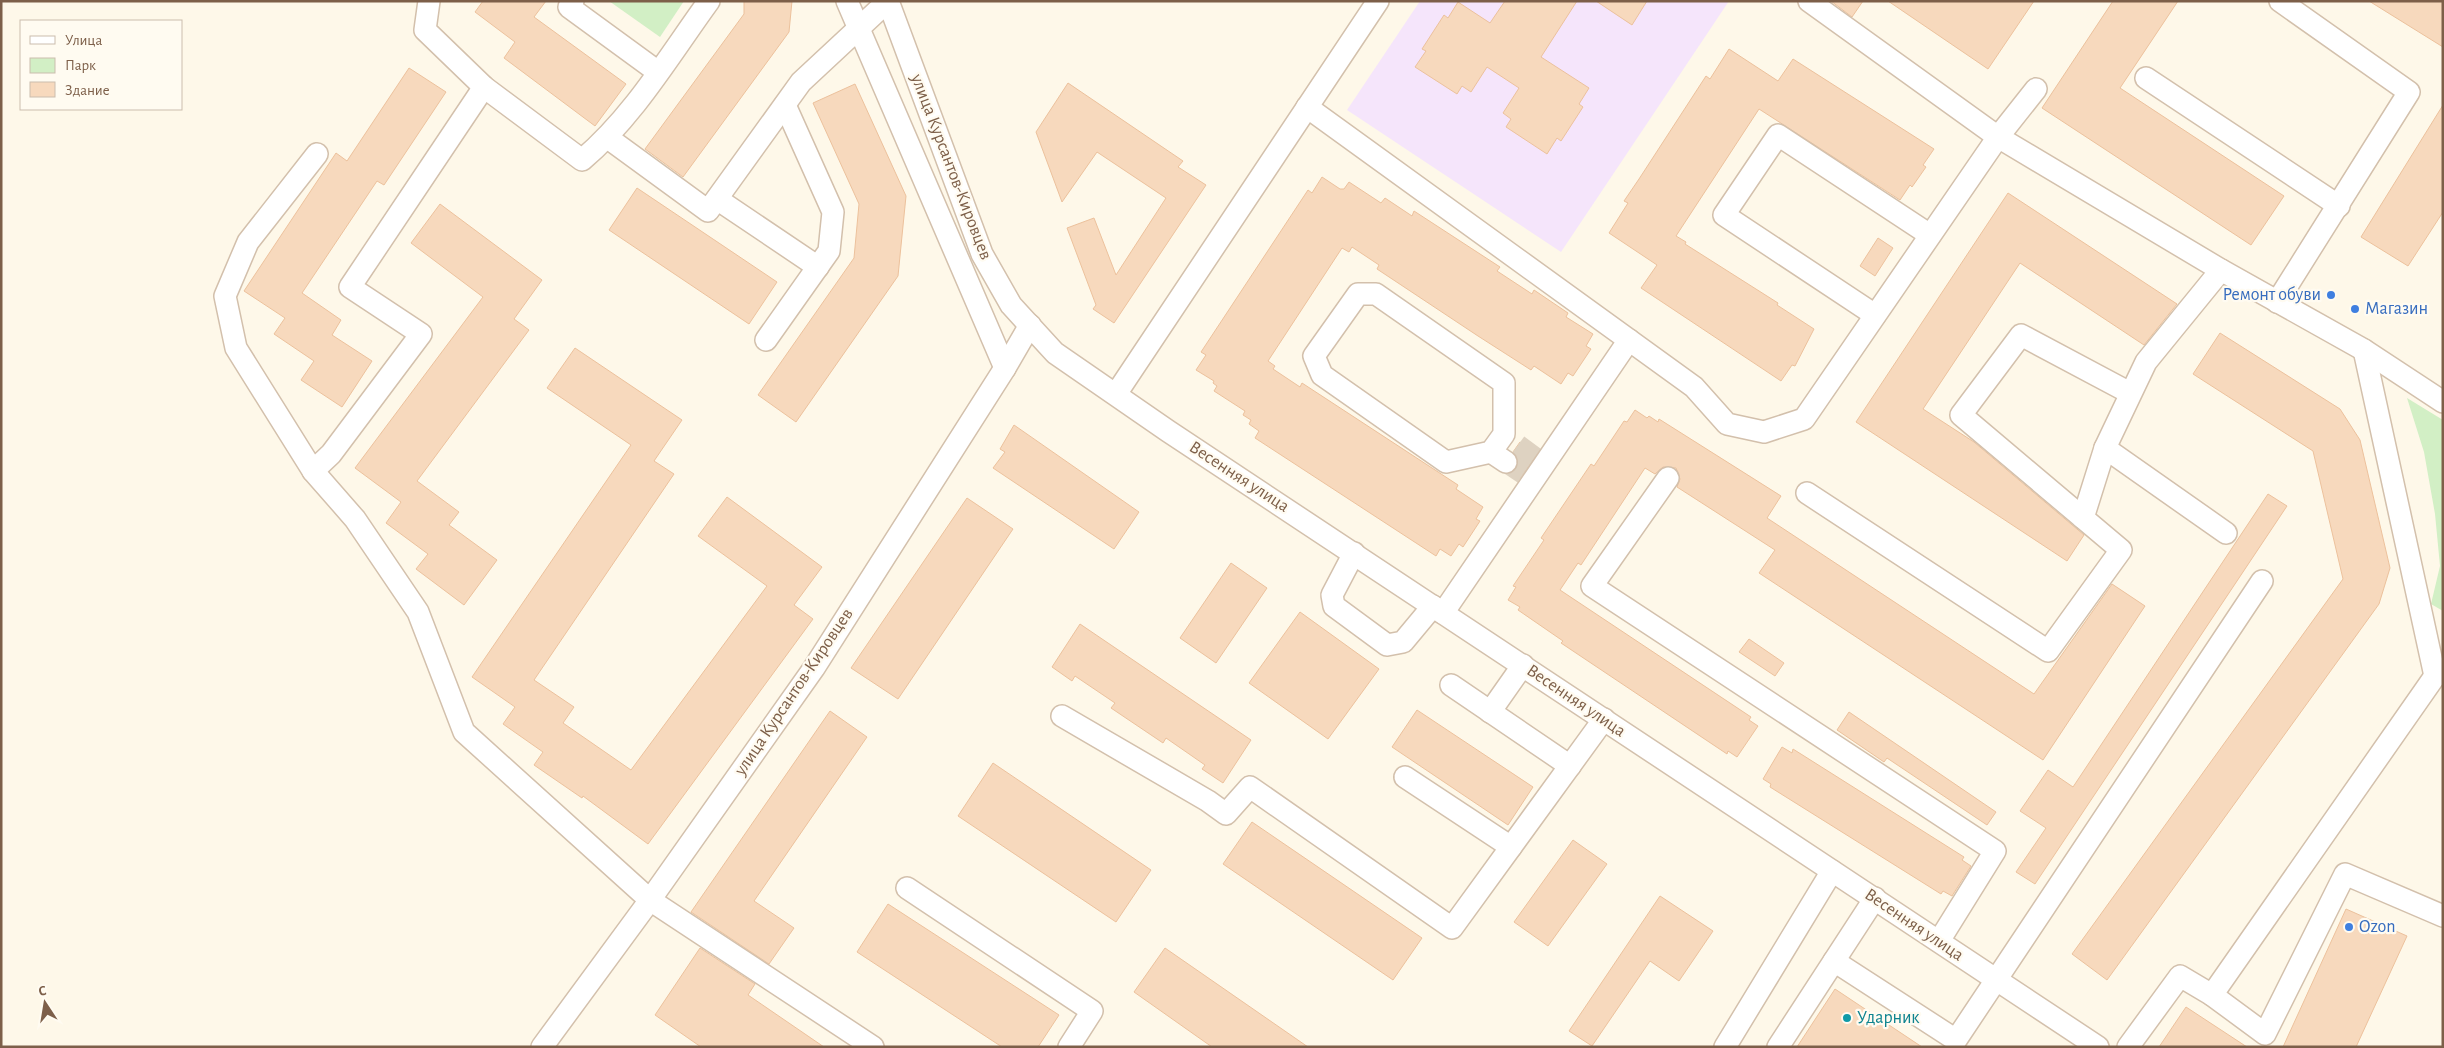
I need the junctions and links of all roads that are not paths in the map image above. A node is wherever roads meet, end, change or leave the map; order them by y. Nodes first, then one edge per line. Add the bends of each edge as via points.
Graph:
1 (429, 1) edge
2 (573, 1) edge
3 (709, 1) edge
4 (847, 1) edge
5 (888, 1) edge
6 (1378, 1) edge
7 (1809, 1) edge
8 (2280, 1) edge
9 (859, 28) junction
10 (658, 72) junction
11 (2146, 78) dead end
12 (484, 87) junction
13 (2036, 89) dead end
14 (785, 105) junction
15 (1307, 107) junction
16 (1998, 137) junction
17 (608, 138) junction
18 (317, 154) dead end
19 (717, 199) junction
20 (2339, 206) junction
21 (1930, 236) junction
22 (818, 267) junction
23 (2221, 270) junction
24 (2277, 302) junction
25 (1875, 315) junction
26 (1030, 325) junction
27 (766, 340) dead end
28 (1629, 340) junction
29 (2364, 350) junction
30 (1055, 353) joint
31 (1005, 368) junction
32 (2130, 393) junction
33 (1116, 394) junction
34 (2443, 402) edge
35 (1511, 440) joint
36 (2105, 448) junction
37 (313, 471) junction
38 (1668, 478) dead end
39 (1807, 493) dead end
40 (2084, 518) junction
41 (2226, 533) dead end
42 (1354, 553) junction
43 (2262, 581) dead end
44 (1438, 609) junction
45 (1523, 666) junction
46 (2439, 673) edge
47 (1452, 685) dead end
48 (1490, 712) junction
49 (1062, 716) dead end
50 (1604, 719) junction
51 (1570, 766) junction
52 (1405, 777) dead end
53 (1511, 847) junction
54 (1832, 871) junction
55 (907, 888) dead end
56 (1875, 898) junction
57 (650, 900) junction
58 (2443, 916) edge
59 (1939, 941) junction
60 (1834, 961) junction
61 (1996, 979) junction
62 (2212, 995) junction
63 (542, 1047) edge
64 (873, 1047) edge
65 (1069, 1047) edge
66 (1724, 1047) edge
67 (1778, 1047) edge
68 (2098, 1047) edge
69 (2128, 1047) edge

1 - 12 street via 425,30
2 - 10 street via 569,7
3 - 10 street
4 - 9 street
5 - 9 street
5 - 26 street, улица Курсантов-Кировцев via 982,254 1011,305
6 - 15 street
7 - 16 street
8 - 20 street via 2409,92
9 - 14 street via 801,82
9 - 31 street
10 - 17 street
11 - 20 street
12 - 17 street via 582,160
12 - 37 street via 350,287 420,334 331,454
13 - 16 street
14 - 19 street
14 - 22 street via 833,212 829,251
15 - 28 street
15 - 33 street
16 - 21 street
16 - 23 street
17 - 19 street via 708,211
18 - 37 street via 248,242 224,296 236,348
19 - 22 street
20 - 24 street
21 - 25 street
21 - 25 street via 1778,134 1724,215
22 - 27 street
23 - 24 street
23 - 32 street via 2146,362
24 - 29 street
25 - 28 street via 1804,419 1764,432 1727,424 1694,387
26 - 30 street, улица Курсантов-Кировцев
26 - 31 street, улица Курсантов-Кировцев
28 - 44 street
29 - 34 street
29 - 46 street
30 - 33 street, Весенняя улица
31 - 57 street, улица Курсантов-Кировцев via 814,668
32 - 36 street
32 - 40 street via 2021,335 1961,415
33 - 42 street, Весенняя улица
35 - 35 street via 1504,383 1376,294 1358,294 1314,356 1322,375 1446,462 1498,457
36 - 40 street
36 - 41 street
37 - 57 street via 355,519 418,612 464,732
38 - 59 street via 1592,586 1995,851
39 - 40 street via 2048,652 2121,550
42 - 44 street, Весенняя улица
42 - 44 street via 1332,595 1334,606 1387,645 1403,642
43 - 61 street
44 - 45 street, Весенняя улица
45 - 48 street
45 - 50 street, Весенняя улица
46 - 62 street
47 - 48 street
48 - 51 street
49 - 53 street via 1226,814 1250,787 1452,928
50 - 51 street
50 - 54 street, Весенняя улица
51 - 53 street
52 - 53 street
54 - 56 street, Весенняя улица
54 - 66 street
55 - 65 street via 1092,1011
56 - 59 street, Весенняя улица
56 - 60 street
57 - 63 street, улица Курсантов-Кировцев
57 - 64 street
58 - 62 street via 2345,874 2265,1034
59 - 61 street, Весенняя улица
60 - 61 street via 1956,1040
60 - 67 street
61 - 68 street, Весенняя улица
62 - 69 street via 2180,976

